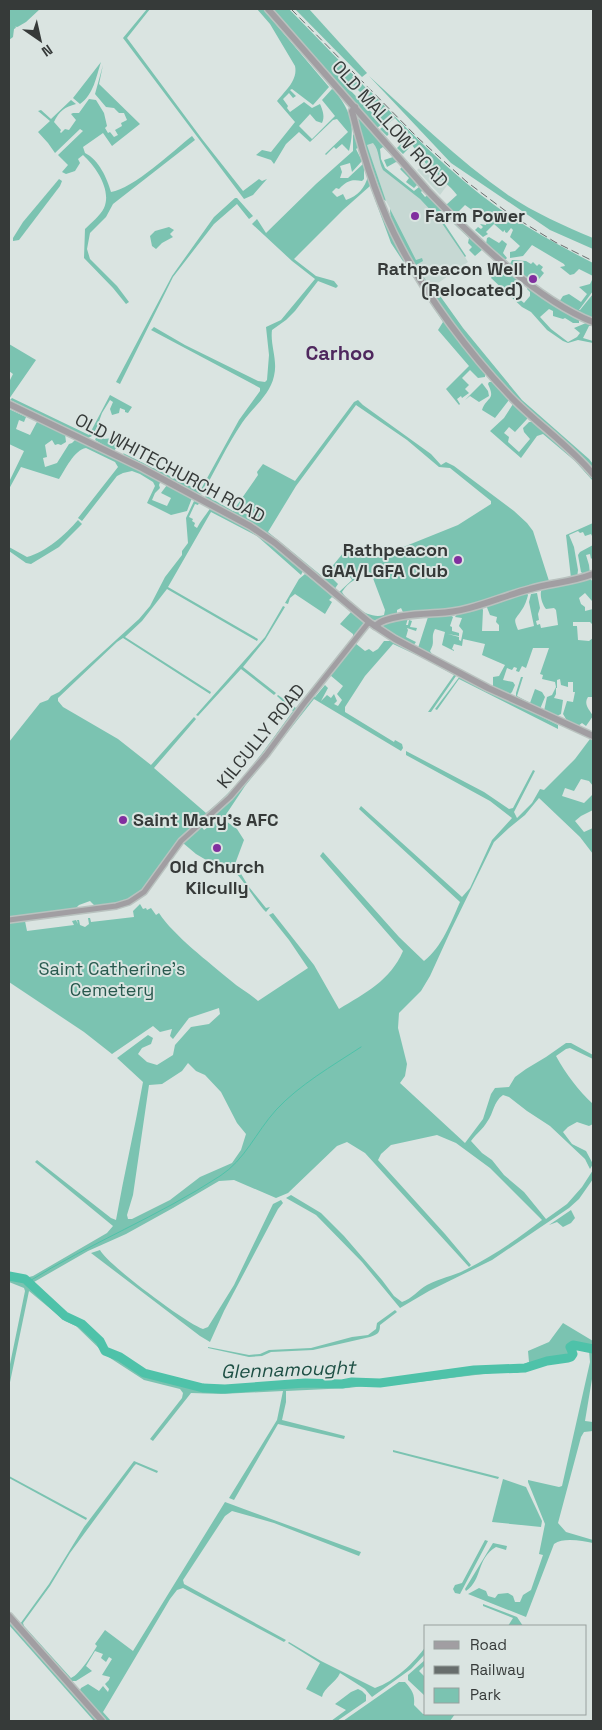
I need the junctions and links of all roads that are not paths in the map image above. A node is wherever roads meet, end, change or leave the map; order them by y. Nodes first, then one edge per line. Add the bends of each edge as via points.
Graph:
1 (268, 9) edge
2 (354, 107) junction
3 (593, 322) edge
4 (9, 404) edge
5 (593, 474) edge
6 (593, 574) edge
7 (372, 624) junction
8 (593, 736) edge
9 (9, 920) edge
10 (9, 1616) edge
11 (102, 1721) edge

1 - 2 street, OLD MALLOW ROAD
2 - 3 street, OLD MALLOW ROAD via 437,200 486,247 556,303
2 - 5 street via 356,130 378,193 396,237 415,271 492,376
4 - 7 street, OLD WHITECHURCH ROAD via 142,468 250,526
6 - 7 street via 528,589 458,612 415,614
7 - 8 street, OLD WHITECHURCH ROAD via 488,688
7 - 9 street, KILCULLY ROAD via 230,798 181,841 144,892 121,905
10 - 11 street

